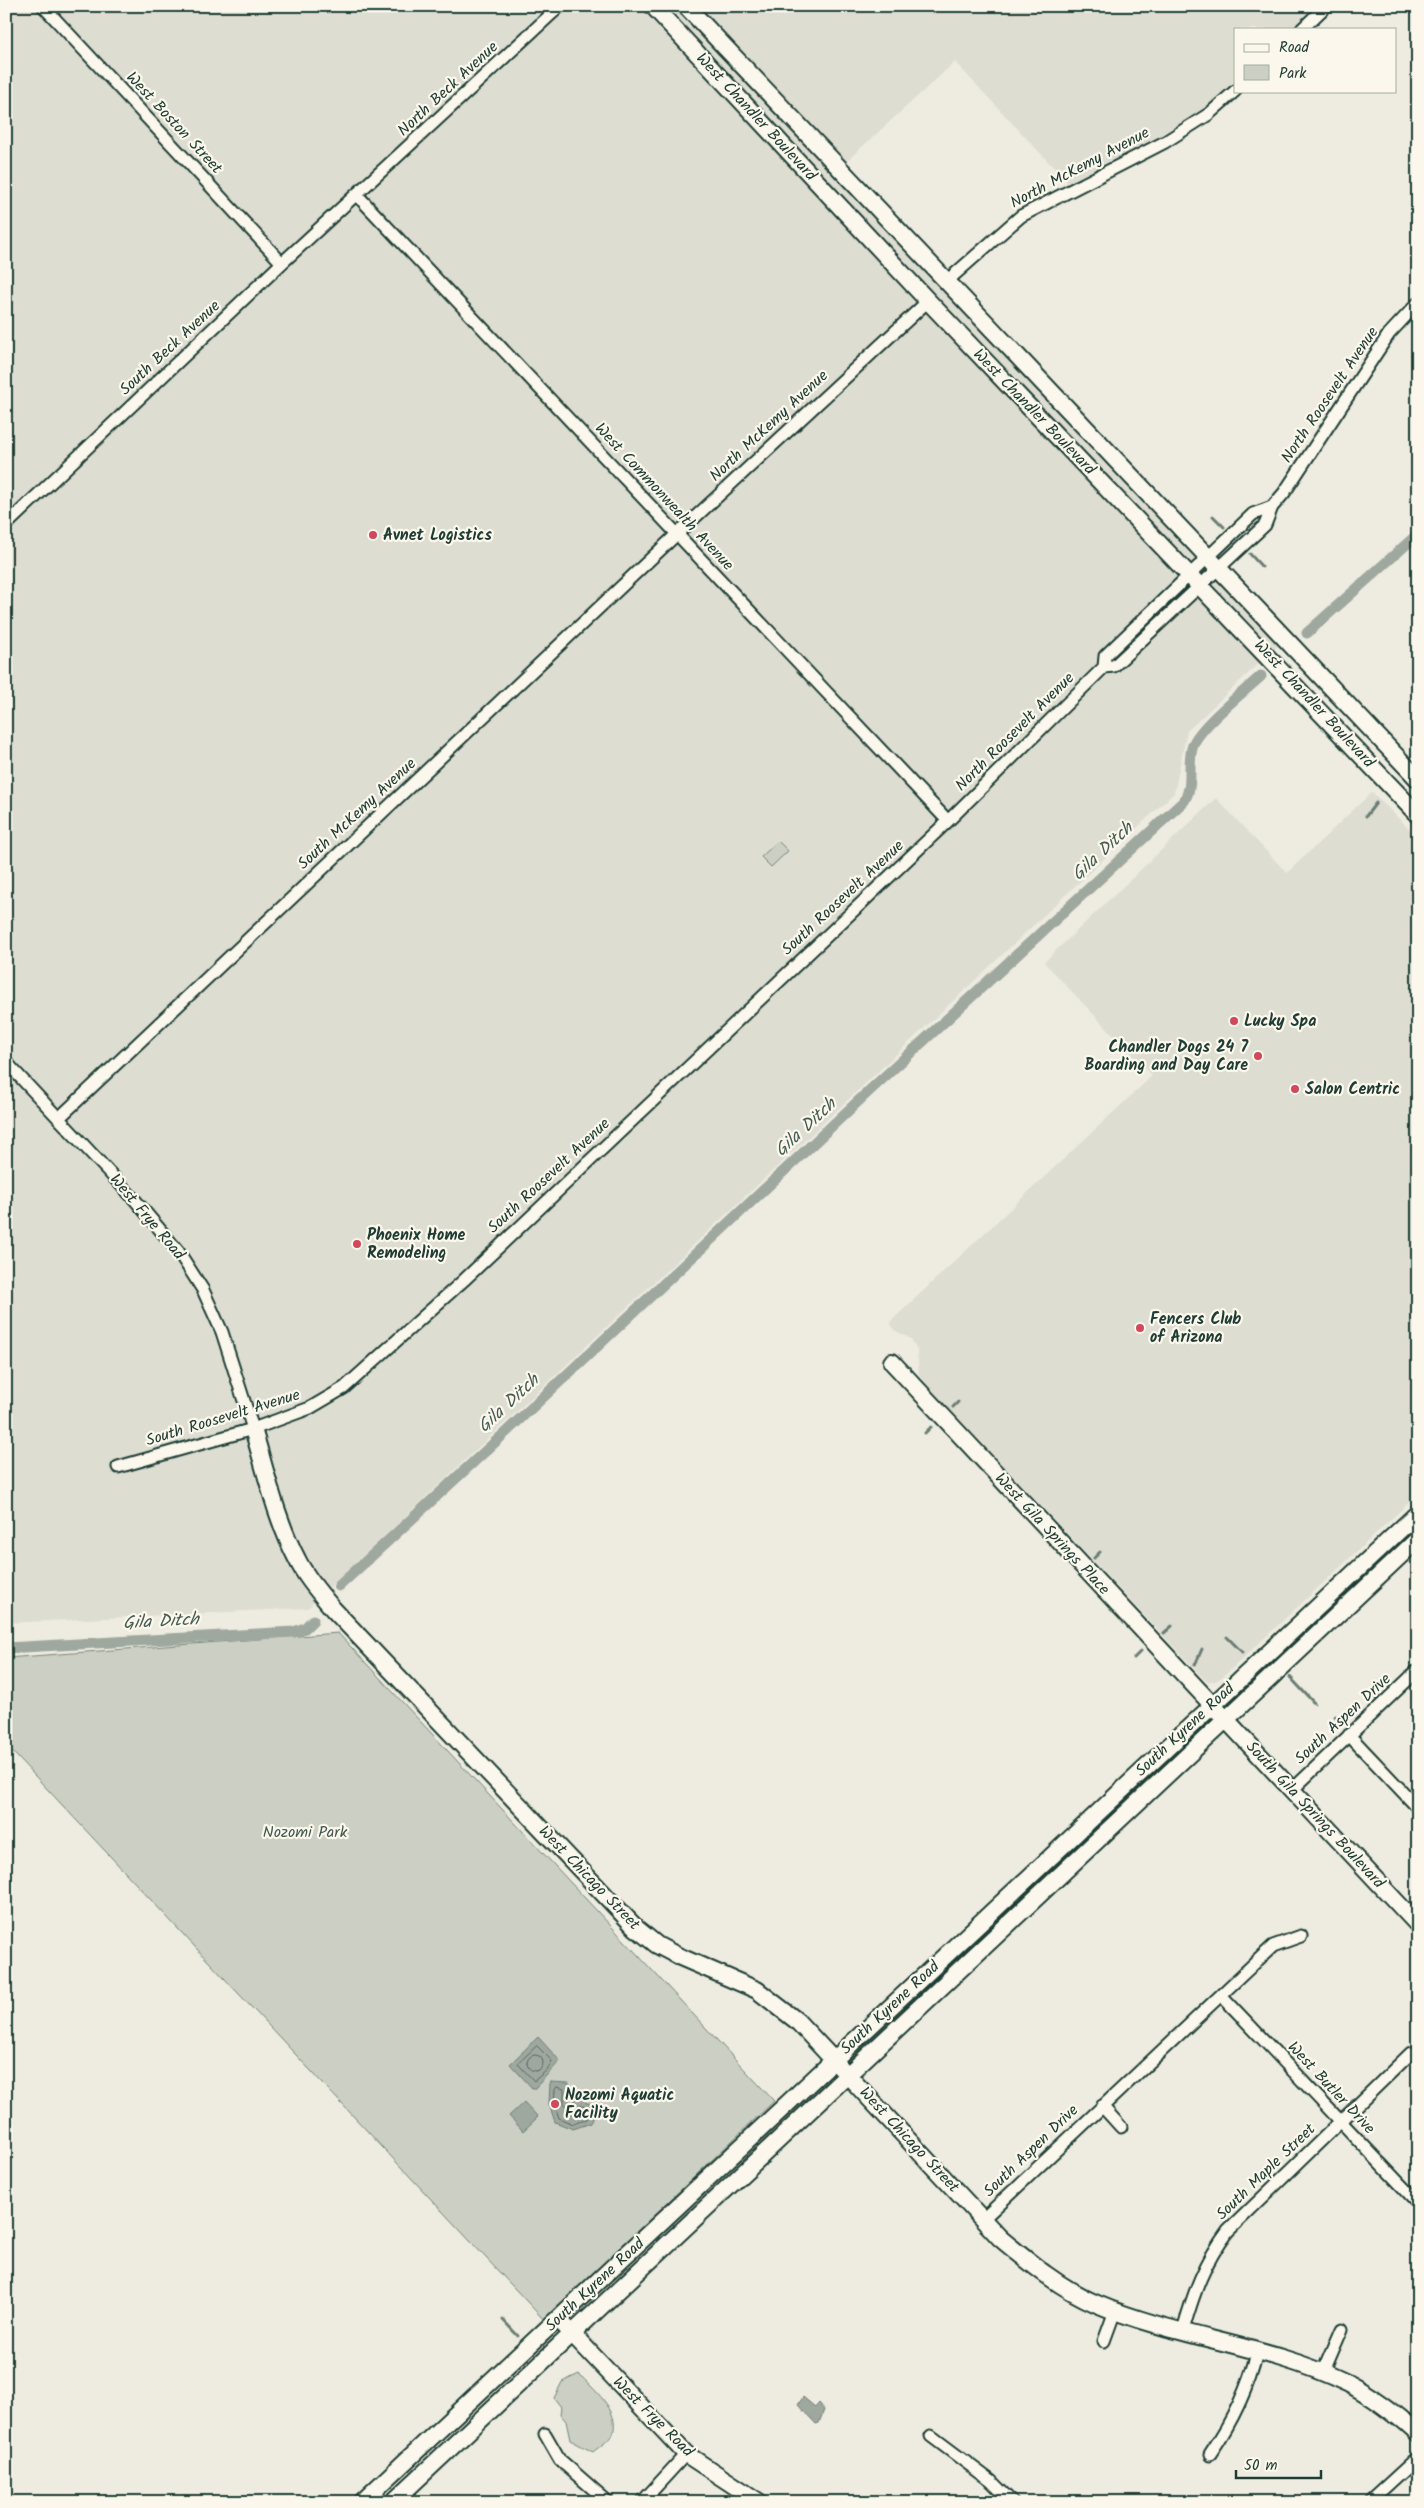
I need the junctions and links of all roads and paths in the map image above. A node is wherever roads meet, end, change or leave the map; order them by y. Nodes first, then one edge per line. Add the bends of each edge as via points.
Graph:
1 (43, 6) edge
2 (560, 6) edge
3 (652, 6) edge
4 (686, 6) edge
5 (1326, 6) edge
6 (1303, 28) edge
7 (1234, 92) edge
8 (357, 195) junction
9 (282, 262) junction
10 (947, 281) junction
11 (928, 301) junction
12 (1418, 303) edge
13 (6, 525) edge
14 (677, 534) junction
15 (1212, 564) junction
16 (1194, 580) junction
17 (1418, 779) edge
18 (1418, 815) edge
19 (948, 821) junction
20 (6, 1062) edge
21 (59, 1118) junction
22 (892, 1362) dead end
23 (253, 1429) junction
24 (118, 1467) dead end
25 (1418, 1513) edge
26 (1418, 1539) edge
27 (1418, 1670) edge
28 (1212, 1706) junction
29 (1225, 1720) junction
30 (1349, 1735) junction
31 (1291, 1791) junction
32 (1418, 1808) edge
33 (1418, 1925) edge
34 (1301, 1936) dead end
35 (1221, 1995) junction
36 (1411, 2053) dead end
37 (834, 2060) junction
38 (848, 2075) junction
39 (1102, 2106) junction
40 (1341, 2122) junction
41 (1122, 2127) dead end
42 (1418, 2203) edge
43 (983, 2219) junction
44 (1115, 2311) junction
45 (558, 2319) junction
46 (1342, 2328) dead end
47 (1183, 2330) junction
48 (570, 2333) junction
49 (1104, 2342) dead end
50 (1257, 2352) junction
51 (1323, 2373) junction
52 (545, 2434) dead end
53 (1418, 2434) edge
54 (931, 2436) dead end
55 (686, 2454) junction
56 (1210, 2454) dead end
57 (1418, 2457) edge
58 (397, 2500) edge
59 (362, 2502) edge
60 (608, 2502) edge
61 (642, 2502) edge
62 (759, 2502) edge
63 (1012, 2502) edge
64 (1369, 2502) edge

1 - 9 street, West Boston Street
2 - 8 street, North Beck Avenue
3 - 11 main road, West Chandler Boulevard
4 - 10 main road, West Chandler Boulevard
5 - 6 street
7 - 10 street, North McKemy Avenue via 1209,114 1165,142 1021,216
8 - 9 street, South Beck Avenue
8 - 14 street, West Commonwealth Avenue
9 - 13 street, South Beck Avenue
10 - 15 main road, West Chandler Boulevard
11 - 14 street, North McKemy Avenue
11 - 16 main road, West Chandler Boulevard
12 - 15 street, North Roosevelt Avenue via 1389,334 1272,507 1265,525
14 - 19 street, West Commonwealth Avenue
14 - 21 street, South McKemy Avenue
15 - 16 street, North Roosevelt Avenue
15 - 17 main road, West Chandler Boulevard
16 - 18 main road, West Chandler Boulevard
16 - 19 street, North Roosevelt Avenue via 1105,656 1104,667
19 - 23 street, South Roosevelt Avenue via 464,1280 344,1388 310,1408
20 - 21 street, West Frye Road
21 - 23 street, West Frye Road via 160,1228 203,1290 222,1332
22 - 28 main road, West Gila Springs Place
23 - 24 street, South Roosevelt Avenue
23 - 37 main road, West Chicago Street via 297,1560 333,1609 623,1916 657,1945 743,1983 777,2004
25 - 28 main road, South Kyrene Road
26 - 29 main road, South Kyrene Road
27 - 30 street, South Aspen Drive
28 - 29 main road, South Gila Springs Boulevard
28 - 37 main road, South Kyrene Road
29 - 31 main road, South Gila Springs Boulevard
29 - 38 main road, South Kyrene Road
30 - 31 street, South Aspen Drive
30 - 32 street
31 - 33 main road, South Gila Springs Boulevard
34 - 35 street, South Aspen Drive via 1273,1946
35 - 39 street, South Aspen Drive
35 - 40 street, West Butler Drive
36 - 40 street, South Maple Street
37 - 38 main road, West Chicago Street
37 - 45 main road, South Kyrene Road
38 - 43 main road, West Chicago Street
38 - 48 main road, South Kyrene Road
39 - 41 street, South Aspen Drive
39 - 43 street, South Aspen Drive
40 - 42 street, West Butler Drive
40 - 47 street, South Maple Street via 1228,2231 1207,2262 1193,2294
43 - 44 main road, West Chicago Street via 1036,2268 1076,2294
44 - 47 main road, West Chicago Street
44 - 49 street
45 - 48 main road, West Frye Road
45 - 59 main road, South Kyrene Road
46 - 51 street
47 - 50 main road, West Chicago Street
48 - 55 main road, West Frye Road
48 - 58 main road, South Kyrene Road
50 - 51 main road, West Chicago Street
50 - 56 street via 1236,2414
51 - 53 main road, West Chicago Street via 1364,2394
52 - 60 street via 560,2460
54 - 63 street via 991,2480
55 - 61 street
55 - 62 main road, West Frye Road
57 - 64 street

